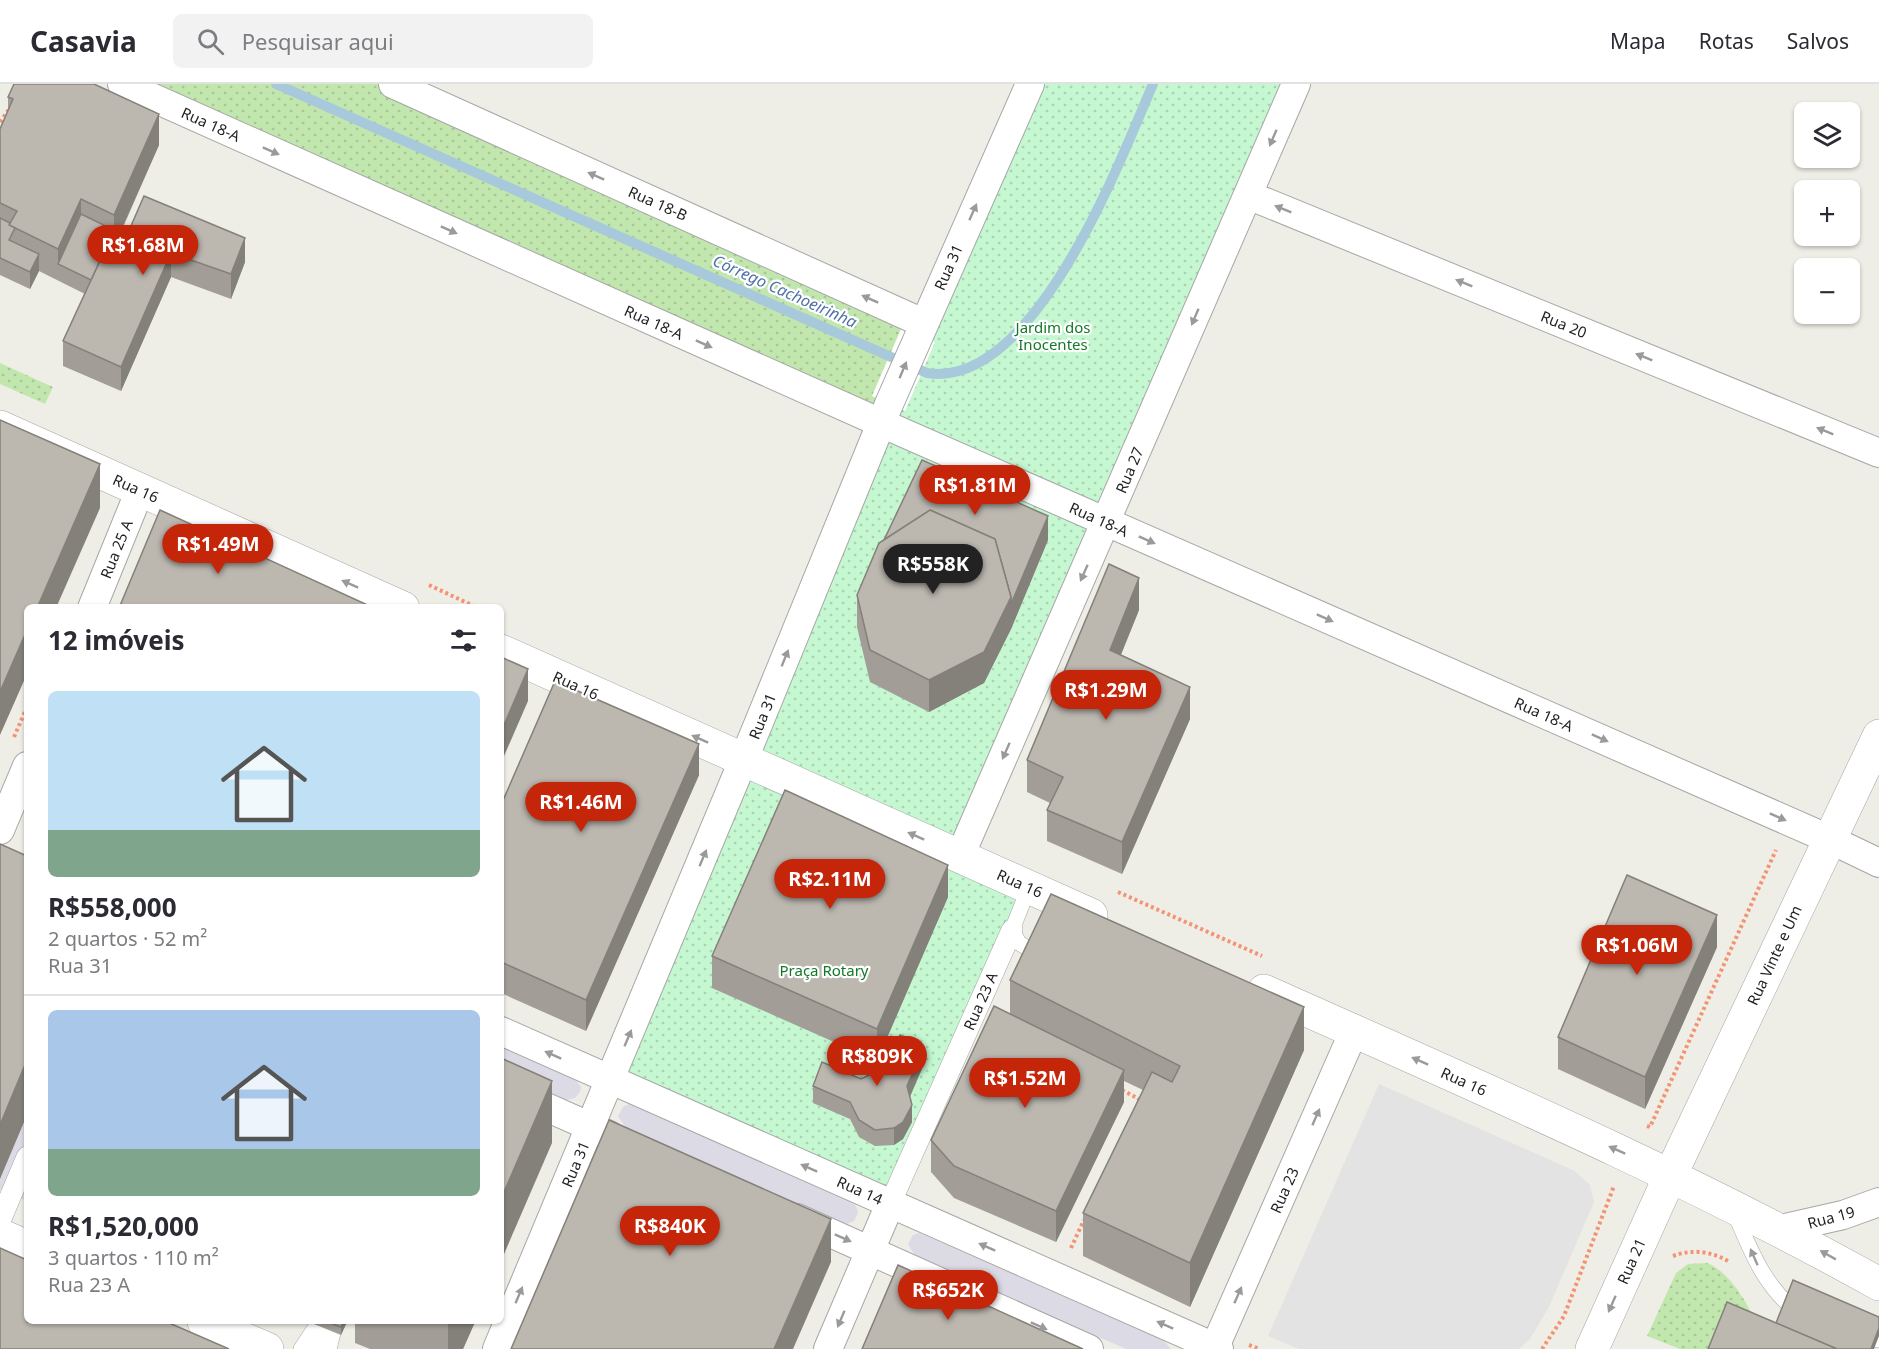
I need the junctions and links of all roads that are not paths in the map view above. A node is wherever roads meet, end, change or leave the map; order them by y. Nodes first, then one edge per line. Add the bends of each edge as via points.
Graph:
1 (122, 84) edge
2 (393, 84) edge
3 (1030, 84) edge
4 (1296, 84) edge
5 (1248, 195) junction
6 (921, 329) junction
7 (885, 413) junction
8 (0, 427) edge
9 (1879, 453) edge
10 (140, 490) junction
11 (1106, 522) junction
12 (94, 604) edge
13 (394, 604) edge
14 (504, 652) edge
15 (1879, 736) edge
16 (744, 759) junction
17 (24, 774) edge
18 (9, 817) edge
19 (1829, 839) junction
20 (960, 856) junction
21 (1879, 864) edge
22 (1029, 887) junction
23 (1116, 926) edge
24 (1012, 930) junction
25 (1041, 957) edge
26 (1235, 978) edge
27 (1354, 1031) junction
28 (504, 1032) edge
29 (610, 1080) junction
30 (504, 1088) edge
31 (591, 1127) junction
32 (634, 1146) edge
33 (24, 1164) edge
34 (1671, 1174) junction
35 (1879, 1202) edge
36 (890, 1204) junction
37 (1731, 1204) junction
38 (774, 1208) edge
39 (0, 1221) edge
40 (1781, 1229) junction
41 (0, 1235) edge
42 (24, 1245) edge
43 (870, 1250) junction
44 (1879, 1284) edge
45 (1788, 1304) edge
46 (209, 1324) edge
47 (326, 1326) edge
48 (1216, 1348) edge
49 (267, 1349) edge
50 (301, 1349) edge
51 (315, 1349) edge
52 (329, 1349) edge
53 (496, 1349) edge
54 (828, 1349) edge
55 (1089, 1349) edge
56 (1591, 1349) edge

1 -> 7 street, Rua 18-A
6 -> 2 street, Rua 18-B
6 -> 3 street, Rua 31
4 -> 5 street, Rua 27
9 -> 5 street, Rua 20
5 -> 11 street, Rua 27
7 -> 6 street, Rua 31
7 - 11 street, Rua 18-A
16 -> 7 street, Rua 31
8 - 10 street, Rua 16
10 - 12 street, Rua 25 A
13 -> 10 street, Rua 16
11 -> 19 street, Rua 18-A
11 -> 20 street, Rua 27
16 -> 14 street, Rua 16
15 - 19 street, Rua Vinte e Um
20 -> 16 street, Rua 16
29 -> 16 street, Rua 31
17 - 18 street
19 - 21 street, Rua 18-A
19 - 34 street, Rua Vinte e Um
20 - 22 street, Rua 16
22 - 23 street, Rua 16
22 - 24 lane
24 - 25 lane via 1019,943
24 - 36 street, Rua 23 A
26 - 27 street, Rua 16
34 -> 27 street, Rua 16
48 -> 27 street, Rua 23
29 -> 28 street, Rua 14
29 - 31 street, Rua 31
36 -> 29 street, Rua 14
30 - 31 street
31 - 32 street
53 -> 31 street, Rua 31
33 - 39 street
34 - 37 street, Rua 16
34 -> 56 street, Rua 21
35 - 40 street, Rua 19
36 - 43 street
48 -> 36 street, Rua 14
37 - 40 street, Rua 16
45 -> 37 lane via 1760,1270
38 -> 43 street
44 -> 40 street, Rua 16
41 - 42 street
43 -> 54 street
43 -> 55 street
46 - 49 street
47 - 50 lane
47 - 51 street
47 - 52 lane

